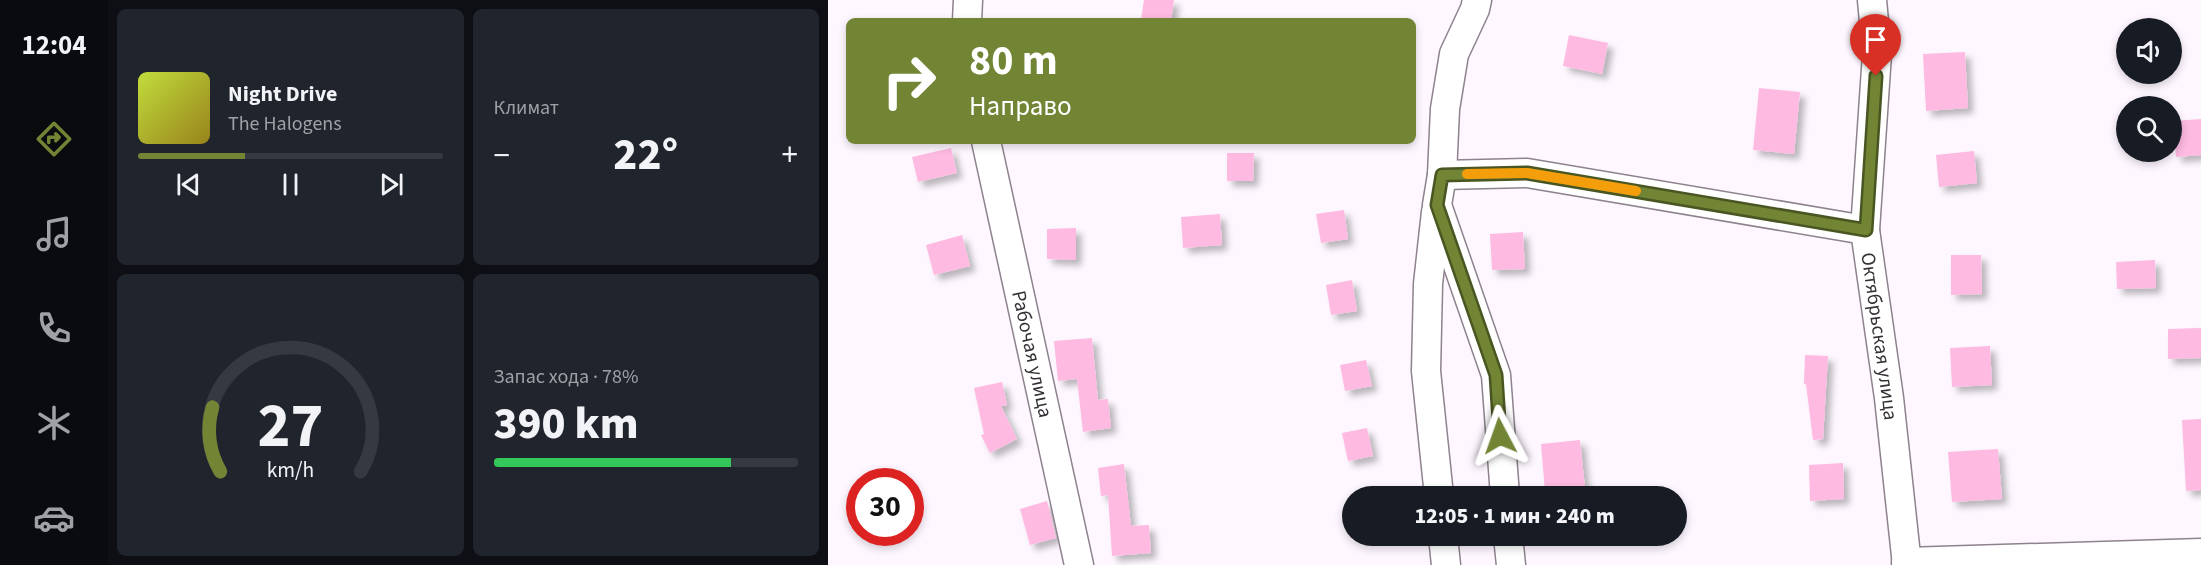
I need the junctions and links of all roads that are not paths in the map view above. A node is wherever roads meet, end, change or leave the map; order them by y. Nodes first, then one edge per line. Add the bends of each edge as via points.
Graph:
1 (968, 0) edge
2 (1477, 0) edge
3 (1872, 0) edge
4 (967, 18) edge
5 (987, 144) edge
6 (1442, 175) junction
7 (1437, 205) junction
8 (1866, 230) junction
9 (1438, 486) edge
10 (1504, 486) edge
11 (1444, 546) edge
12 (1509, 546) edge
13 (2201, 553) edge
14 (1906, 564) edge
15 (1079, 565) edge
16 (1446, 565) edge
17 (1510, 565) edge

1 - 4 street
2 - 6 street via 1454,54 1444,109
3 - 8 street, Октябрьская улица via 1877,54
5 - 15 street, Рабочая улица
6 - 7 street
6 - 8 street via 1527,173
7 - 9 street via 1428,284 1426,372
7 - 10 street via 1496,375
8 - 14 street, Октябрьская улица
11 - 16 street
12 - 17 street
13 - 14 street

